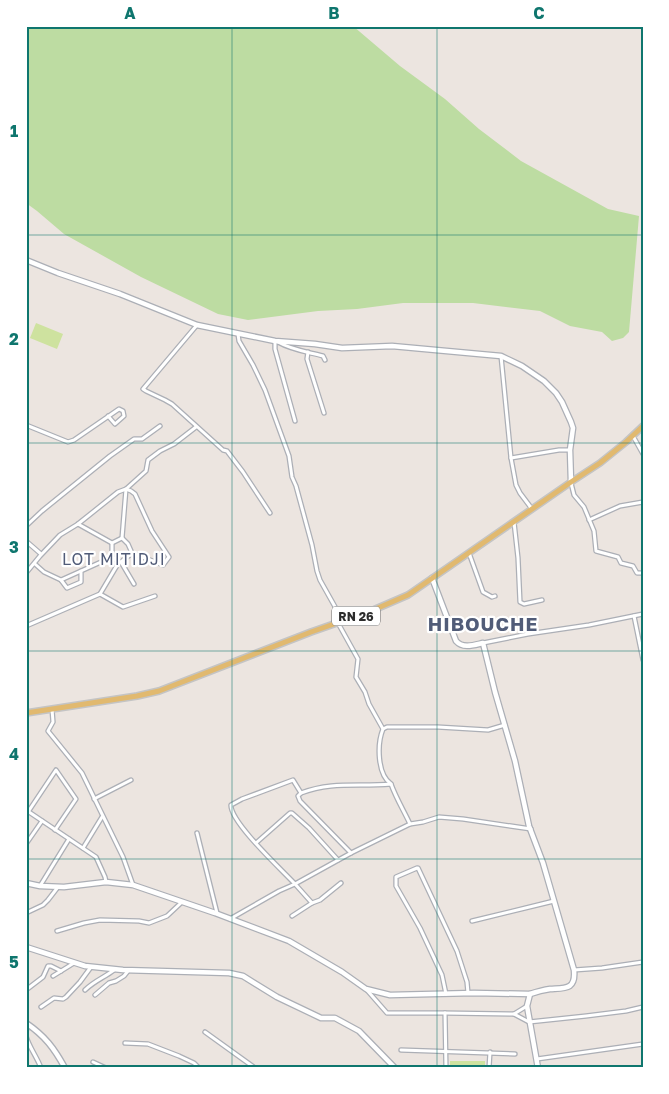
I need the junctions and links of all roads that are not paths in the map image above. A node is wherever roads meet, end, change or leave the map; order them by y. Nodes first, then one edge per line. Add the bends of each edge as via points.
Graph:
1 (26, 260) edge
2 (197, 326) junction
3 (238, 334) junction
4 (275, 341) junction
5 (308, 352) junction
6 (501, 356) junction
7 (325, 360) dead end
8 (324, 413) dead end
9 (108, 416) junction
10 (295, 422) dead end
11 (26, 424) edge
12 (160, 426) dead end
13 (643, 426) edge
14 (196, 427) junction
15 (633, 436) junction
16 (570, 450) junction
17 (643, 454) edge
18 (511, 458) junction
19 (571, 482) junction
20 (126, 489) junction
21 (643, 502) edge
22 (532, 509) junction
23 (270, 513) dead end
24 (589, 520) junction
25 (514, 522) junction
26 (78, 524) junction
27 (26, 526) edge
28 (122, 538) junction
29 (26, 541) edge
30 (112, 543) junction
31 (132, 552) junction
32 (468, 553) junction
33 (41, 554) junction
34 (112, 557) junction
35 (120, 562) junction
36 (35, 564) junction
37 (82, 571) junction
38 (26, 573) edge
39 (643, 573) edge
40 (432, 578) junction
41 (61, 580) junction
42 (134, 584) dead end
43 (100, 594) junction
44 (155, 596) dead end
45 (495, 596) dead end
46 (542, 600) dead end
47 (643, 614) edge
48 (634, 616) junction
49 (340, 622) junction
50 (26, 626) edge
51 (483, 643) junction
52 (643, 660) edge
53 (52, 708) junction
54 (26, 712) edge
55 (505, 725) junction
56 (383, 729) junction
57 (131, 780) dead end
58 (391, 784) junction
59 (301, 793) junction
60 (94, 798) junction
61 (27, 811) edge
62 (102, 816) junction
63 (42, 821) junction
64 (410, 824) junction
65 (531, 829) junction
66 (55, 830) junction
67 (197, 834) dead end
68 (69, 839) junction
69 (256, 843) junction
70 (26, 844) edge
71 (84, 848) junction
72 (351, 853) junction
73 (338, 860) junction
74 (106, 882) junction
75 (26, 883) edge
76 (341, 883) dead end
77 (295, 884) junction
78 (133, 885) junction
79 (40, 886) junction
80 (59, 886) junction
81 (554, 901) junction
82 (182, 902) junction
83 (312, 903) junction
84 (26, 913) edge
85 (217, 914) junction
86 (292, 916) dead end
87 (230, 919) junction
88 (472, 921) dead end
89 (57, 931) dead end
90 (27, 949) edge
91 (643, 962) edge
92 (74, 963) junction
93 (92, 967) junction
94 (114, 970) junction
95 (128, 970) junction
96 (574, 970) junction
97 (61, 971) junction
98 (53, 976) dead end
99 (366, 989) junction
100 (26, 990) edge
101 (85, 990) dead end
102 (468, 993) junction
103 (446, 994) junction
104 (530, 994) junction
105 (95, 996) dead end
106 (527, 1006) junction
107 (41, 1007) dead end
108 (643, 1007) edge
109 (445, 1014) junction
110 (514, 1014) junction
111 (529, 1022) junction
112 (27, 1024) edge
113 (205, 1032) dead end
114 (26, 1034) edge
115 (125, 1043) dead end
116 (643, 1044) edge
117 (401, 1050) dead end
118 (445, 1051) junction
119 (490, 1052) junction
120 (515, 1054) dead end
121 (537, 1060) junction
122 (93, 1062) dead end
123 (42, 1068) edge
124 (65, 1068) edge
125 (106, 1068) edge
126 (199, 1068) edge
127 (255, 1068) edge
128 (395, 1068) edge
129 (446, 1068) edge
130 (489, 1068) edge
131 (538, 1068) edge

1 - 2 street
2 - 3 street
2 - 14 street via 144,389 172,404
3 - 4 street
3 - 49 street via 266,390 289,456 317,571
4 - 5 street via 287,348
4 - 6 street via 342,348 392,346
4 - 10 street
5 - 7 street via 324,356
5 - 8 street via 307,360
6 - 16 street via 522,366 556,393 572,422
6 - 18 street
9 - 9 street via 119,409 124,416 115,424
9 - 11 street via 68,442
12 - 27 street via 110,456
13 - 15 main road, RN 26
14 - 20 street via 148,460 146,471
14 - 23 street via 227,451
15 - 17 street
15 - 19 main road, RN 26
16 - 18 street
16 - 19 street
18 - 22 street via 516,484
19 - 22 main road, RN 26
19 - 24 street via 574,495
20 - 26 street
20 - 28 street
20 - 31 street via 135,494 152,532 169,557 163,565
21 - 24 street via 620,506
22 - 25 main road, RN 26
24 - 39 street via 596,551 618,557 621,563 634,566 637,573
25 - 32 main road, RN 26
25 - 46 street via 520,602
26 - 30 street
26 - 33 street via 60,535
28 - 30 street
28 - 31 street
29 - 33 street
30 - 34 street
31 - 35 street
32 - 40 main road, RN 26
32 - 45 street via 483,592
33 - 36 street
34 - 35 street
34 - 37 street
35 - 42 street
35 - 43 street
36 - 38 street
36 - 41 street
37 - 41 street
37 - 41 street via 81,582 67,588
40 - 49 main road, RN 26 via 408,595
40 - 51 street via 456,641 465,646
43 - 44 street via 123,607
43 - 50 street
47 - 48 street
48 - 51 street
48 - 52 street
49 - 53 main road, RN 26 via 159,692
49 - 56 street via 358,659 356,677
51 - 55 street
53 - 54 main road, RN 26
53 - 60 street via 53,722 48,731 82,773
55 - 56 street via 488,730 438,727
55 - 65 street
56 - 58 street via 380,758 387,781
57 - 60 street
58 - 59 street via 332,785
58 - 64 street
59 - 69 street via 294,780 231,805 238,823
59 - 72 street via 298,796 300,801
60 - 62 street
61 - 63 street
61 - 66 street via 56,770 76,799
62 - 71 street
62 - 78 street
63 - 66 street
63 - 70 street
64 - 65 street via 439,817
64 - 72 street
65 - 81 street
66 - 68 street
67 - 85 street
68 - 71 street
68 - 79 street
69 - 73 street via 292,813
69 - 77 street
71 - 74 street via 96,857
72 - 73 street
73 - 77 street
74 - 78 street
74 - 80 street
75 - 79 street
76 - 83 street
77 - 83 street
77 - 87 street
78 - 82 street
79 - 80 street
80 - 84 street via 48,900
81 - 88 street
81 - 96 street
82 - 85 street
82 - 89 street via 167,916 149,923 100,920
83 - 86 street
85 - 87 street
87 - 99 street via 289,941
90 - 92 street
91 - 96 street
92 - 93 street
92 - 97 street
93 - 94 street
93 - 107 street via 66,997 54,998
94 - 95 street
94 - 101 street
95 - 105 street
95 - 128 street via 243,976 321,1018 335,1018 359,1031
96 - 104 street via 575,978 571,985
97 - 98 street
97 - 100 street via 48,966 43,977
99 - 103 street via 390,995
99 - 109 street via 387,1013
102 - 103 street
102 - 103 street via 457,951 417,868 396,877 396,886 437,961
102 - 104 street
104 - 106 street
106 - 110 street
106 - 111 street
108 - 111 street
109 - 110 street
109 - 118 street
110 - 111 street
111 - 121 street
112 - 114 street
112 - 124 street via 55,1049
113 - 127 street
114 - 123 street
115 - 126 street via 148,1044
116 - 121 street
117 - 118 street
118 - 119 street
118 - 129 street
119 - 120 street
119 - 130 street
121 - 131 street
122 - 125 street

